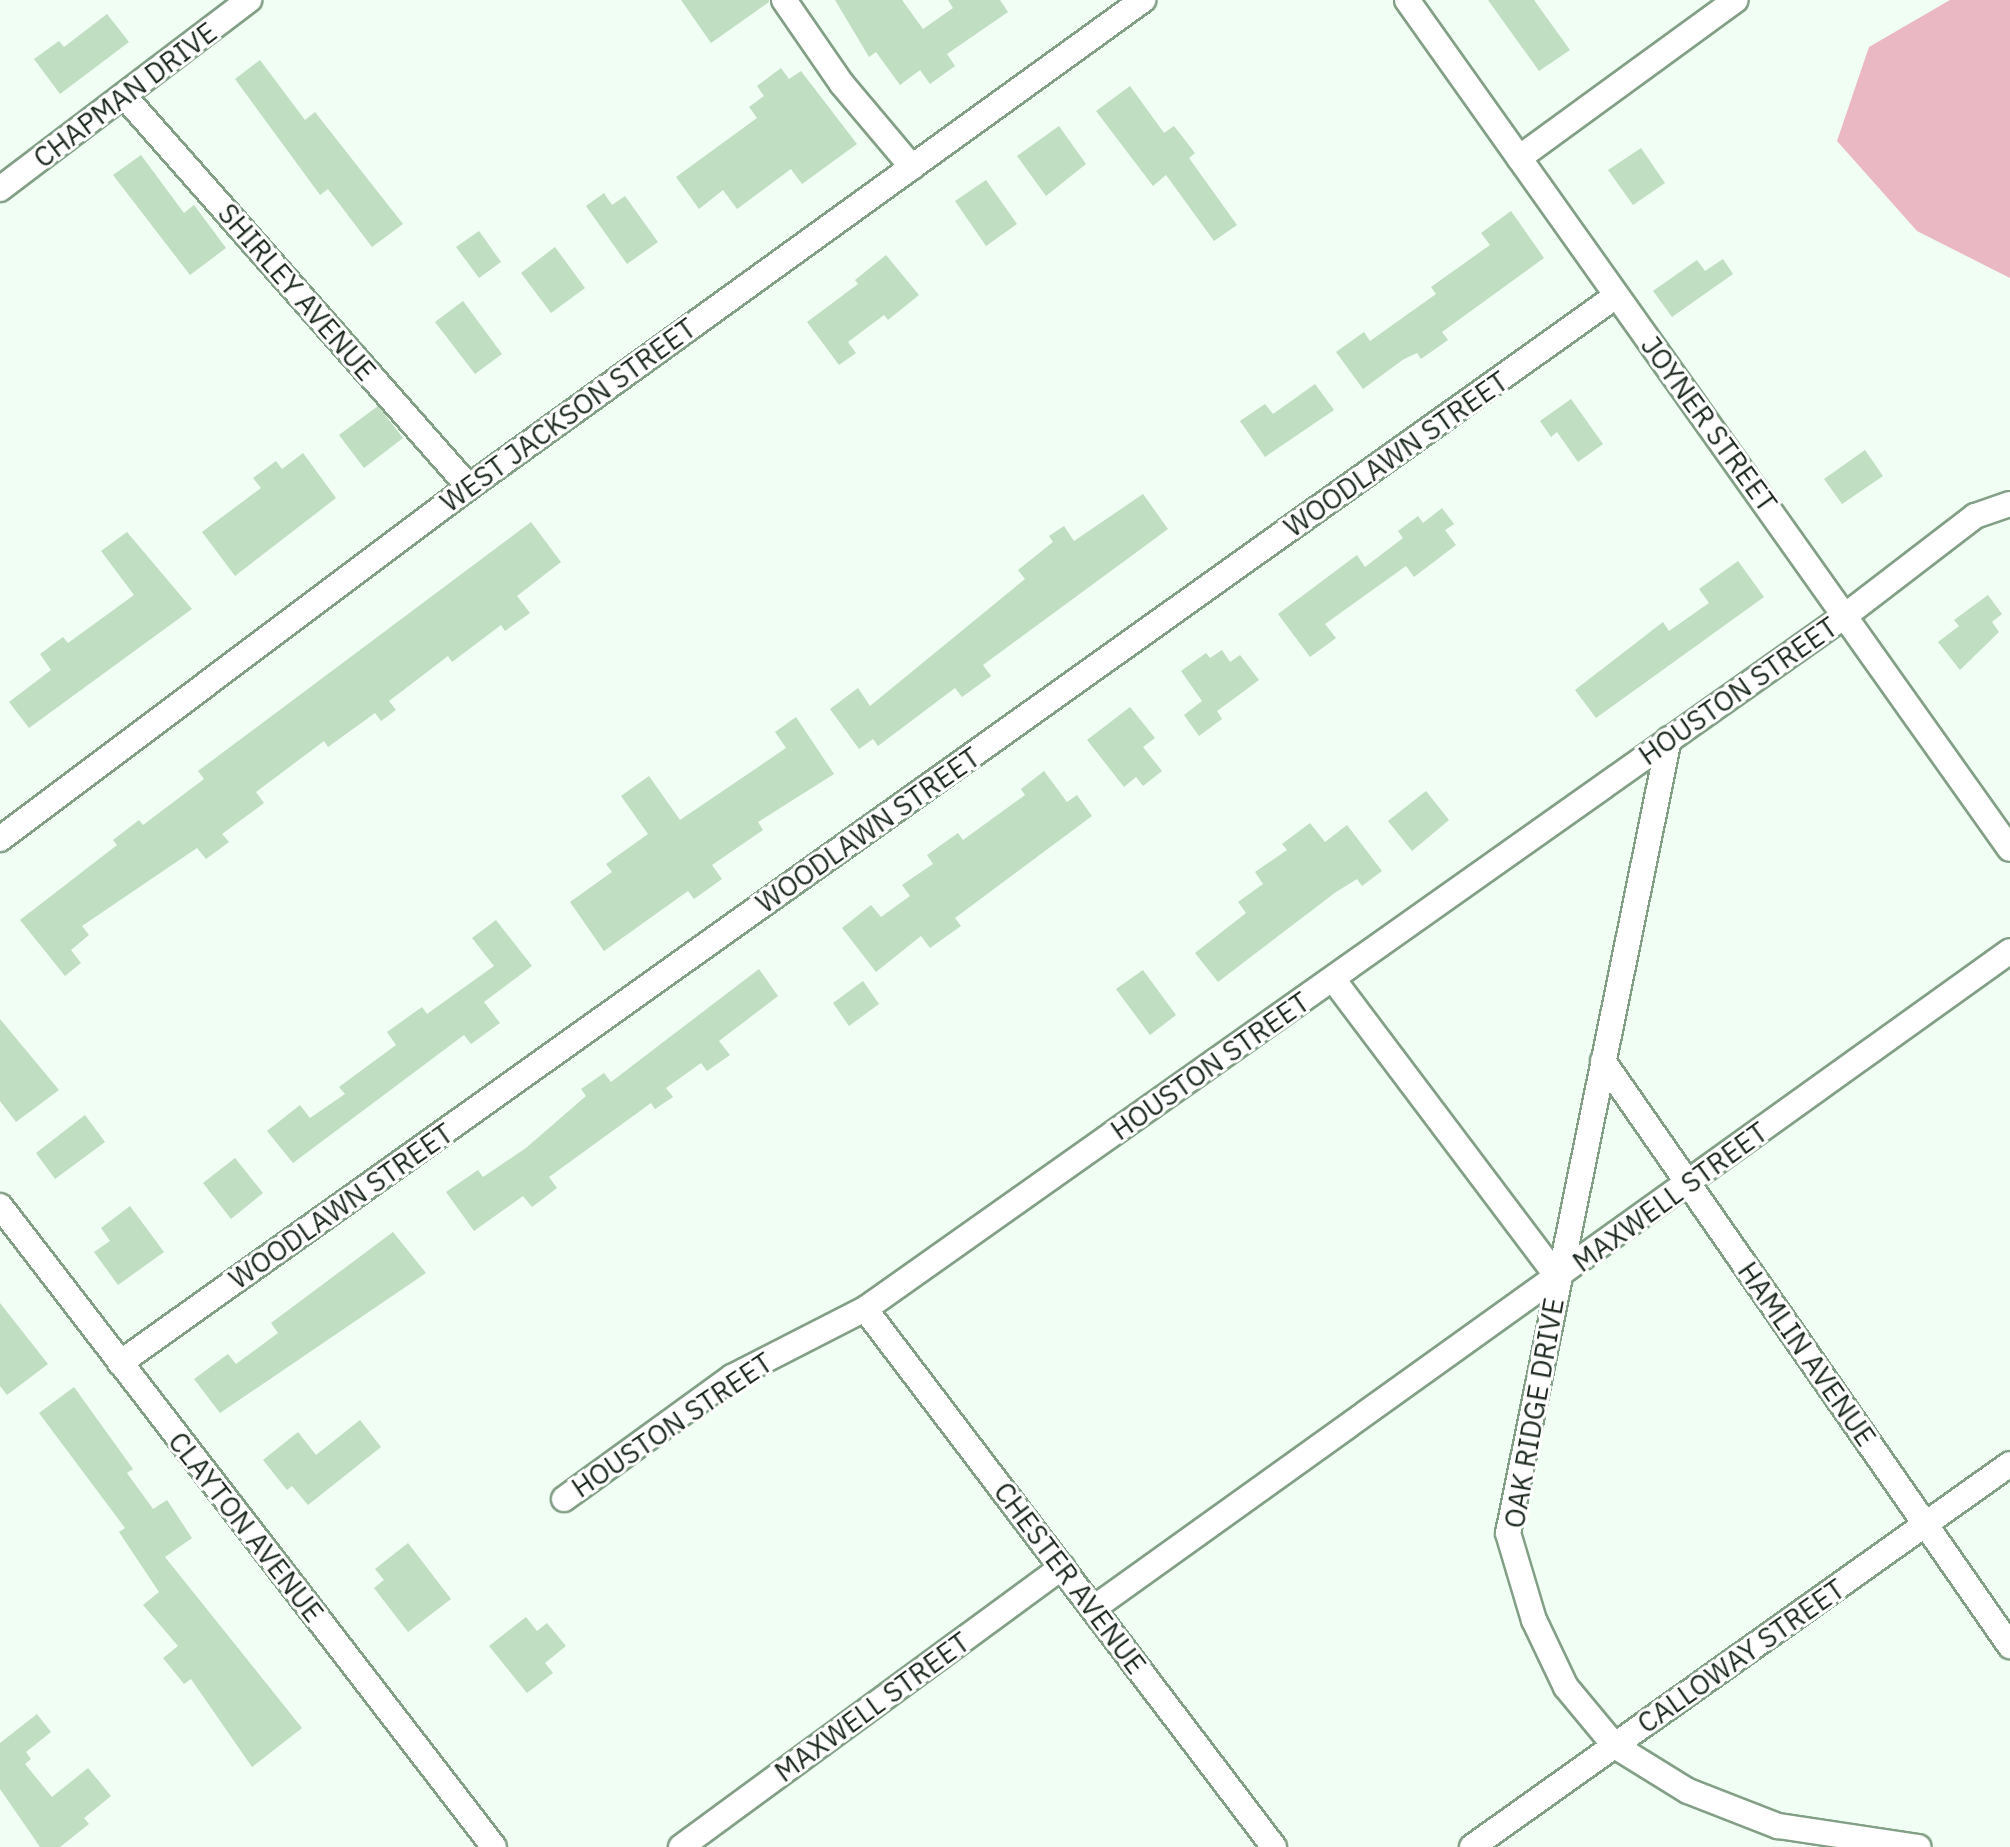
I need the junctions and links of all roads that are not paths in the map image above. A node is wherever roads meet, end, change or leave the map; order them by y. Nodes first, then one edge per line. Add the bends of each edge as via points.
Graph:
1 (249, 0) edge
2 (784, 0) edge
3 (1143, 0) edge
4 (1407, 0) edge
5 (1736, 0) edge
6 (125, 97) junction
7 (1519, 158) junction
8 (912, 167) junction
9 (0, 189) edge
10 (1616, 296) junction
11 (469, 487) junction
12 (2010, 504) edge
13 (1846, 615) junction
14 (1669, 739) junction
15 (0, 839) edge
16 (2010, 849) edge
17 (2010, 951) edge
18 (1333, 979) junction
19 (1603, 1061) junction
20 (1688, 1183) junction
21 (0, 1206) edge
22 (1559, 1279) junction
23 (865, 1309) junction
24 (120, 1363) junction
25 (2010, 1464) edge
26 (564, 1499) dead end
27 (1925, 1524) junction
28 (1062, 1567) junction
29 (1094, 1608) junction
30 (2010, 1646) edge
31 (1615, 1746) junction
32 (494, 1847) edge
33 (681, 1847) edge
34 (1274, 1847) edge
35 (1472, 1847) edge
36 (1918, 1847) edge

1 - 6 street, CHAPMAN DRIVE
2 - 8 street via 842,84
3 - 8 street, WEST JACKSON STREET
4 - 7 street, JOYNER STREET
5 - 7 street
6 - 9 street, CHAPMAN DRIVE
6 - 11 street, SHIRLEY AVENUE
7 - 10 street, JOYNER STREET
8 - 11 street, WEST JACKSON STREET
10 - 13 street, JOYNER STREET
10 - 24 street, WOODLAWN STREET
11 - 15 street, WEST JACKSON STREET
12 - 13 street, HOUSTON STREET via 1975,516
13 - 14 street, HOUSTON STREET
13 - 16 street, JOYNER STREET
14 - 18 street, HOUSTON STREET
14 - 19 street, OAK RIDGE DRIVE
17 - 20 street, MAXWELL STREET
18 - 22 street
18 - 23 street, HOUSTON STREET
19 - 20 street, HAMLIN AVENUE
19 - 22 street, OAK RIDGE DRIVE
20 - 22 street, MAXWELL STREET
20 - 27 street, HAMLIN AVENUE
21 - 24 street, CLAYTON AVENUE
22 - 29 street, MAXWELL STREET
22 - 31 street, OAK RIDGE DRIVE via 1508,1533 1534,1620 1566,1687
23 - 26 street, HOUSTON STREET via 732,1377
23 - 28 street, CHESTER AVENUE
24 - 32 street, CLAYTON AVENUE
25 - 27 street, CALLOWAY STREET
27 - 30 street, HAMLIN AVENUE
27 - 31 street, CALLOWAY STREET
28 - 29 street, CHESTER AVENUE
28 - 33 street, MAXWELL STREET
29 - 34 street, CHESTER AVENUE
31 - 35 street, CALLOWAY STREET
31 - 36 street, OAK RIDGE DRIVE via 1688,1791 1778,1826

